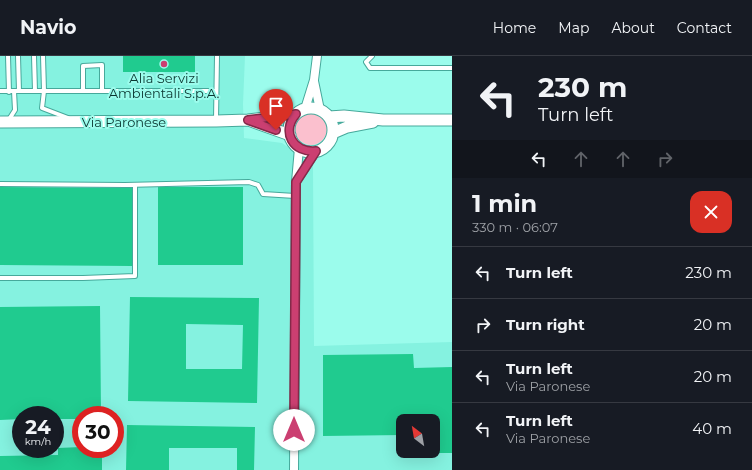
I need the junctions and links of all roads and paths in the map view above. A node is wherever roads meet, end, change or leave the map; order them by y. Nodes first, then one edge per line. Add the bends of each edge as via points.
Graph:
1 (8, 56) edge
2 (18, 56) edge
3 (34, 56) edge
4 (44, 56) edge
5 (216, 56) edge
6 (317, 56) edge
7 (372, 56) edge
8 (452, 68) edge
9 (314, 80) junction
10 (216, 90) junction
11 (0, 91) edge
12 (17, 91) junction
13 (35, 91) junction
14 (44, 91) junction
15 (83, 91) junction
16 (102, 91) junction
17 (9, 92) junction
18 (320, 110) junction
19 (300, 111) junction
20 (329, 117) junction
21 (248, 120) junction
22 (383, 120) junction
23 (452, 120) edge
24 (4, 122) edge
25 (79, 122) junction
26 (216, 122) junction
27 (333, 133) junction
28 (290, 135) junction
29 (299, 148) junction
30 (316, 151) junction
31 (296, 182) junction
32 (0, 184) edge
33 (136, 185) junction
34 (296, 196) junction
35 (0, 278) edge
36 (294, 470) edge

1 - 17 lane
2 - 12 lane
3 - 13 lane
4 - 14 lane
5 - 10 lane
6 - 9 street
7 - 8 lane via 366,62 370,68
9 - 18 street
9 - 19 street
10 - 16 lane
10 - 26 lane
11 - 17 lane
12 - 13 lane
12 - 17 lane
12 - 24 lane via 15,110
13 - 14 lane
14 - 15 lane
14 - 25 lane via 42,108
15 - 16 lane
15 - 16 lane via 83,66 102,65
18 - 19 main road via 315,108
18 - 20 main road
19 - 21 main road, Via Paronese
19 - 28 main road via 290,124
20 - 22 main road
20 - 27 main road
21 - 26 main road, Via Paronese
21 - 28 main road, Via Paronese
22 - 23 main road
22 - 27 main road via 347,127
24 - 25 main road, Via Paronese
25 - 26 main road, Via Paronese
27 - 30 main road via 327,144
28 - 29 main road
29 - 30 main road via 310,152
29 - 31 street
30 - 31 street
31 - 34 street
32 - 33 lane
33 - 34 lane via 249,182 258,186 263,194
33 - 35 lane via 135,276
34 - 36 street

